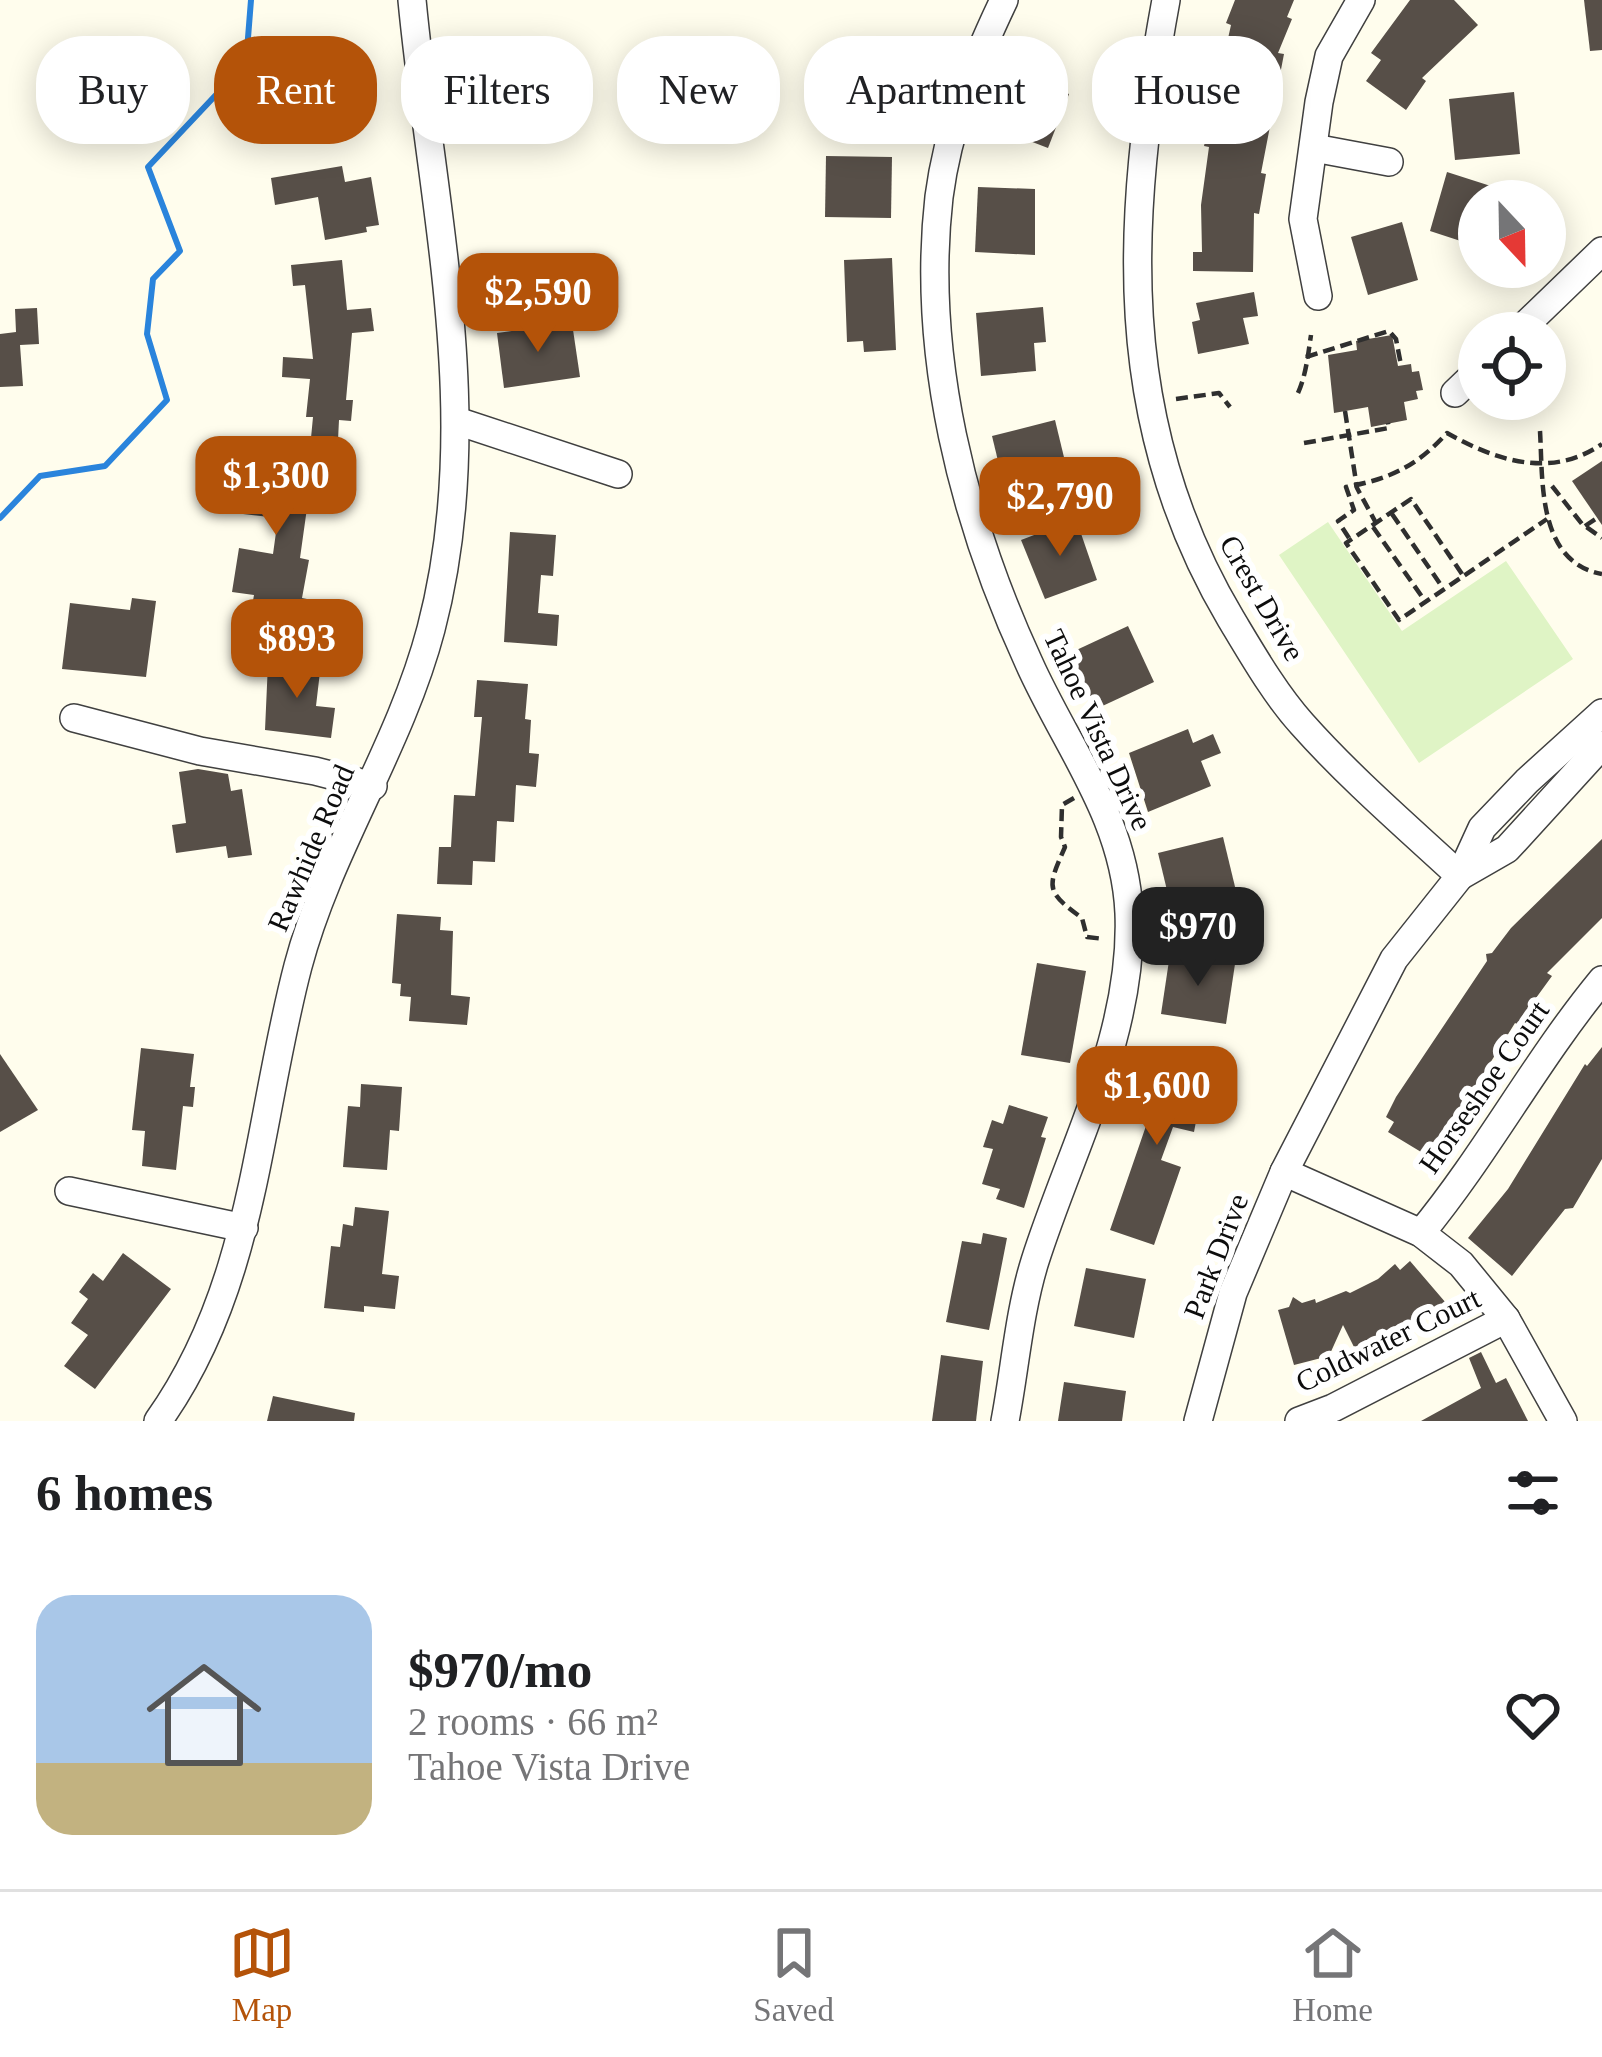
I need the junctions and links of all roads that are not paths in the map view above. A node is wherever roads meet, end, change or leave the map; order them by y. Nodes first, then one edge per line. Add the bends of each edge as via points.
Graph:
1 (412, 0) edge
2 (1004, 0) edge
3 (1166, 0) edge
4 (1360, 0) edge
5 (1314, 148) junction
6 (1389, 162) dead end
7 (1602, 251) edge
8 (1318, 296) dead end
9 (1539, 312) edge
10 (1458, 389) edge
11 (1454, 393) dead end
12 (457, 421) junction
13 (618, 474) dead end
14 (1602, 713) edge
15 (74, 718) dead end
16 (1602, 745) edge
17 (373, 786) junction
18 (1460, 876) junction
19 (1602, 980) edge
20 (1284, 1172) junction
21 (69, 1191) dead end
22 (244, 1228) junction
23 (1421, 1233) junction
24 (1507, 1319) junction
25 (158, 1421) edge
26 (1005, 1421) edge
27 (1198, 1421) edge
28 (1299, 1421) edge
29 (1563, 1421) edge

1 - 12 street, Rawhide Road
2 - 26 street, Tahoe Vista Drive via 971,70 940,194 940,358 956,453 1004,605 1097,792 1120,850 1129,911 1112,1041 1034,1266
3 - 18 street, Crest Drive via 1135,249 1147,404 1179,512 1204,575 1300,722
4 - 5 street via 1329,56
5 - 6 street
5 - 8 street via 1303,219
7 - 9 street
10 - 11 street
12 - 13 street
12 - 17 street, Rawhide Road via 452,525 436,610
14 - 18 street, Park Drive via 1482,828
15 - 17 street
16 - 18 street, Park Drive via 1507,849
17 - 22 street, Rawhide Road via 298,968
18 - 20 street, Park Drive via 1394,959
19 - 23 street, Horseshoe Court
20 - 23 street
20 - 27 street, Park Drive via 1233,1293
21 - 22 street
22 - 25 street, Rawhide Road via 204,1344
23 - 24 street via 1461,1264
24 - 28 street, Coldwater Court
24 - 29 street

